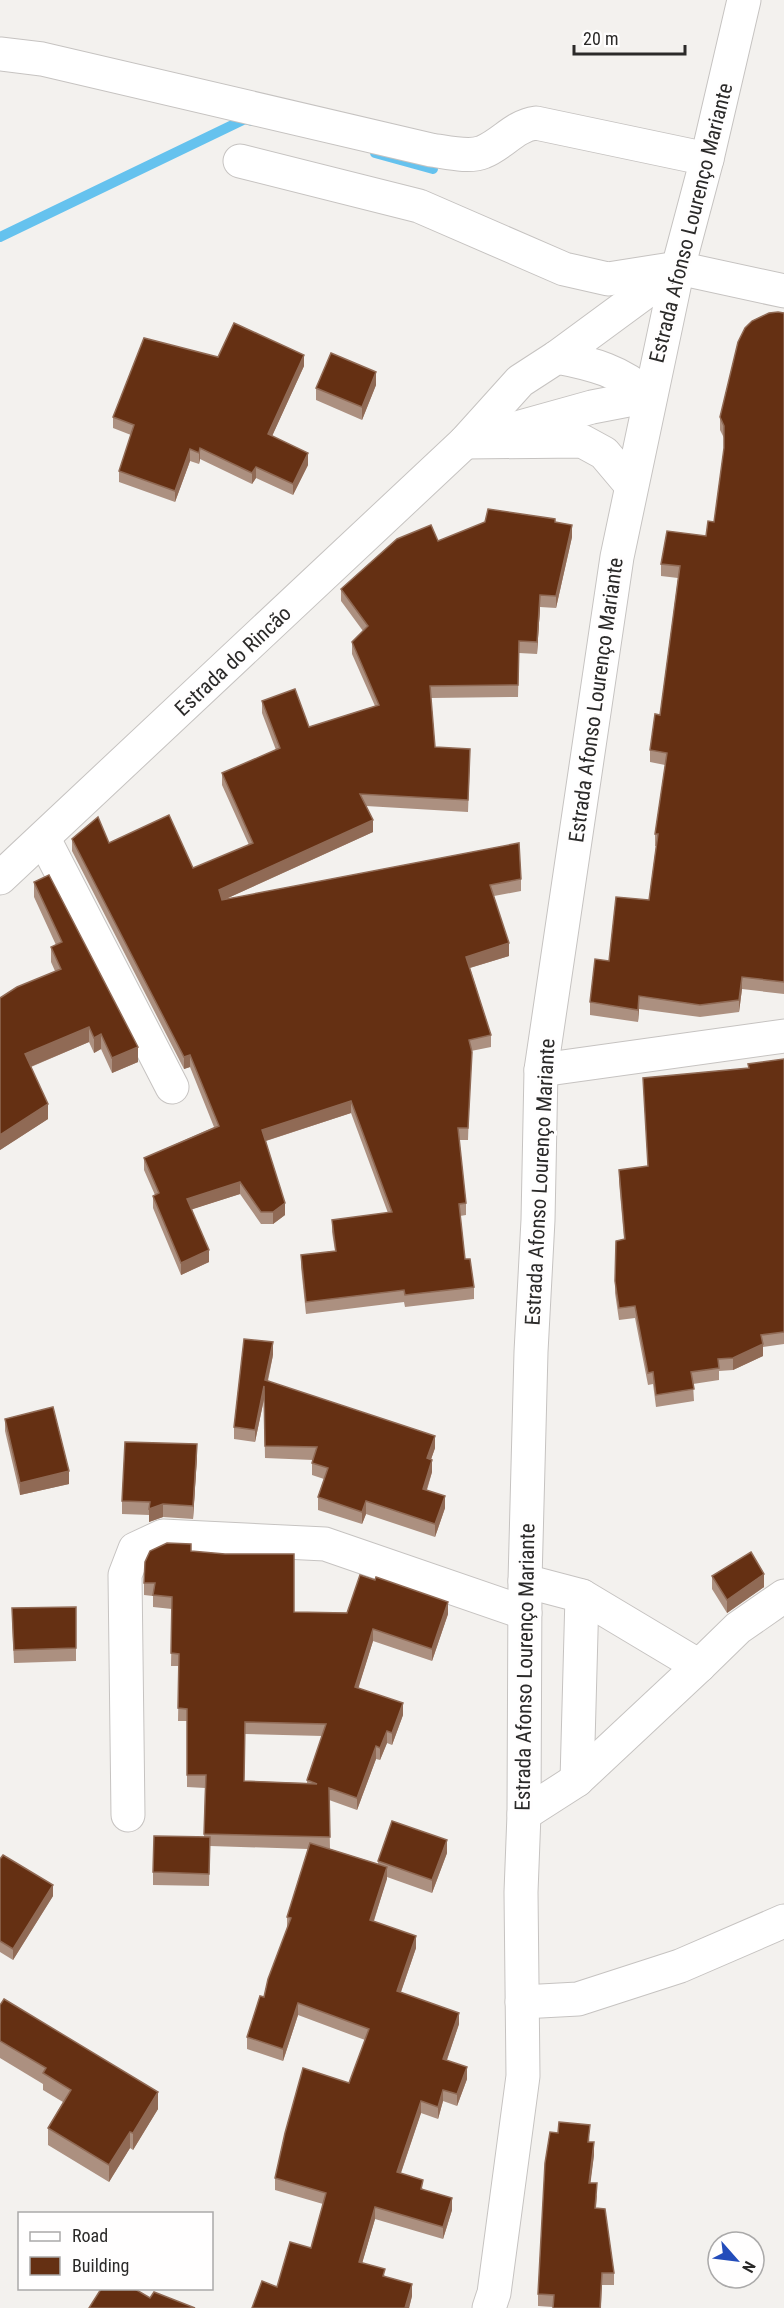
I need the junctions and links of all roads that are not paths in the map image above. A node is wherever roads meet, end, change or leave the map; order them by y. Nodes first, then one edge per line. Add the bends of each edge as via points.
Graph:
1 (744, 0) edge
2 (0, 54) edge
3 (707, 159) junction
4 (240, 160) dead end
5 (678, 268) junction
6 (784, 291) edge
7 (557, 357) junction
8 (650, 396) junction
9 (465, 442) junction
10 (631, 485) junction
11 (44, 839) junction
12 (0, 879) edge
13 (784, 1036) edge
14 (541, 1070) junction
15 (172, 1087) dead end
16 (582, 1596) junction
17 (784, 1596) edge
18 (525, 1597) junction
19 (699, 1666) junction
20 (577, 1780) junction
21 (524, 1814) junction
22 (128, 1815) dead end
23 (784, 1921) edge
24 (522, 2002) junction
25 (489, 2308) edge

1 - 3 main road, Estrada Afonso Lourenço Mariante
2 - 3 main road via 42,59 431,150 483,152 524,124 536,123
3 - 5 main road, Estrada Afonso Lourenço Mariante
4 - 5 main road via 419,206 564,269 608,279
5 - 6 main road
5 - 7 main road, Estrada do Rincão
5 - 8 main road, Estrada Afonso Lourenço Mariante
7 - 8 main road via 598,365 635,383
7 - 9 main road, Estrada do Rincão via 520,381
8 - 9 main road, Estrada do Rincão via 592,407
8 - 10 main road, Estrada Afonso Lourenço Mariante
9 - 10 main road via 582,441 604,453
9 - 11 main road, Estrada do Rincão
10 - 14 main road, Estrada Afonso Lourenço Mariante
11 - 12 main road, Estrada do Rincão
11 - 15 main road
13 - 14 main road
14 - 18 main road, Estrada Afonso Lourenço Mariante
16 - 18 main road
16 - 19 main road
16 - 20 main road
17 - 19 main road via 738,1629
18 - 21 main road, Estrada Afonso Lourenço Mariante
18 - 22 main road via 325,1544 163,1536 135,1549 125,1575
19 - 20 main road
20 - 21 main road
21 - 24 main road, Estrada Afonso Lourenço Mariante
23 - 24 main road via 680,1966 578,1999
24 - 25 main road, Estrada Afonso Lourenço Mariante via 523,2076

